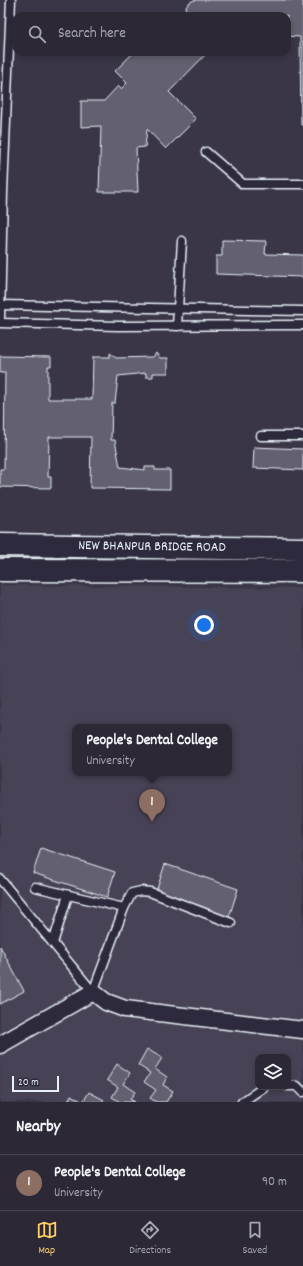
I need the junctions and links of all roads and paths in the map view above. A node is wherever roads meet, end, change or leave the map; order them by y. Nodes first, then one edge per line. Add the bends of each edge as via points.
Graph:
1 (11, 0) edge
2 (206, 152) dead end
3 (303, 184) edge
4 (2, 192) edge
5 (182, 241) dead end
6 (0, 305) edge
7 (179, 309) junction
8 (303, 311) edge
9 (0, 319) edge
10 (0, 323) edge
11 (303, 325) edge
12 (177, 326) junction
13 (261, 436) dead end
14 (303, 436) edge
15 (0, 545) edge
16 (303, 549) edge
17 (0, 570) edge
18 (303, 571) edge
19 (0, 879) edge
20 (35, 887) dead end
21 (68, 895) junction
22 (124, 908) junction
23 (231, 923) dead end
24 (53, 943) junction
25 (93, 992) junction
26 (303, 1030) edge
27 (0, 1045) edge
28 (291, 1086) edge
29 (260, 1090) edge
30 (303, 1092) edge
31 (242, 1102) edge

1 - 4 lane
2 - 3 lane via 243,184
4 - 6 lane
5 - 7 lane
6 - 7 lane
6 - 9 lane
7 - 8 lane
7 - 12 lane
10 - 12 lane
11 - 12 lane
13 - 14 lane
15 - 16 street, NEW BHANPUR BRIDGE ROAD
17 - 18 street, NEW BHANPUR BRIDGE ROAD
19 - 24 lane
20 - 21 lane
21 - 22 lane
21 - 24 lane
22 - 23 lane via 132,893 150,892
22 - 25 lane
24 - 25 lane
25 - 26 street via 106,1002 125,1009
25 - 27 street
28 - 30 lane via 297,1086
29 - 31 lane

